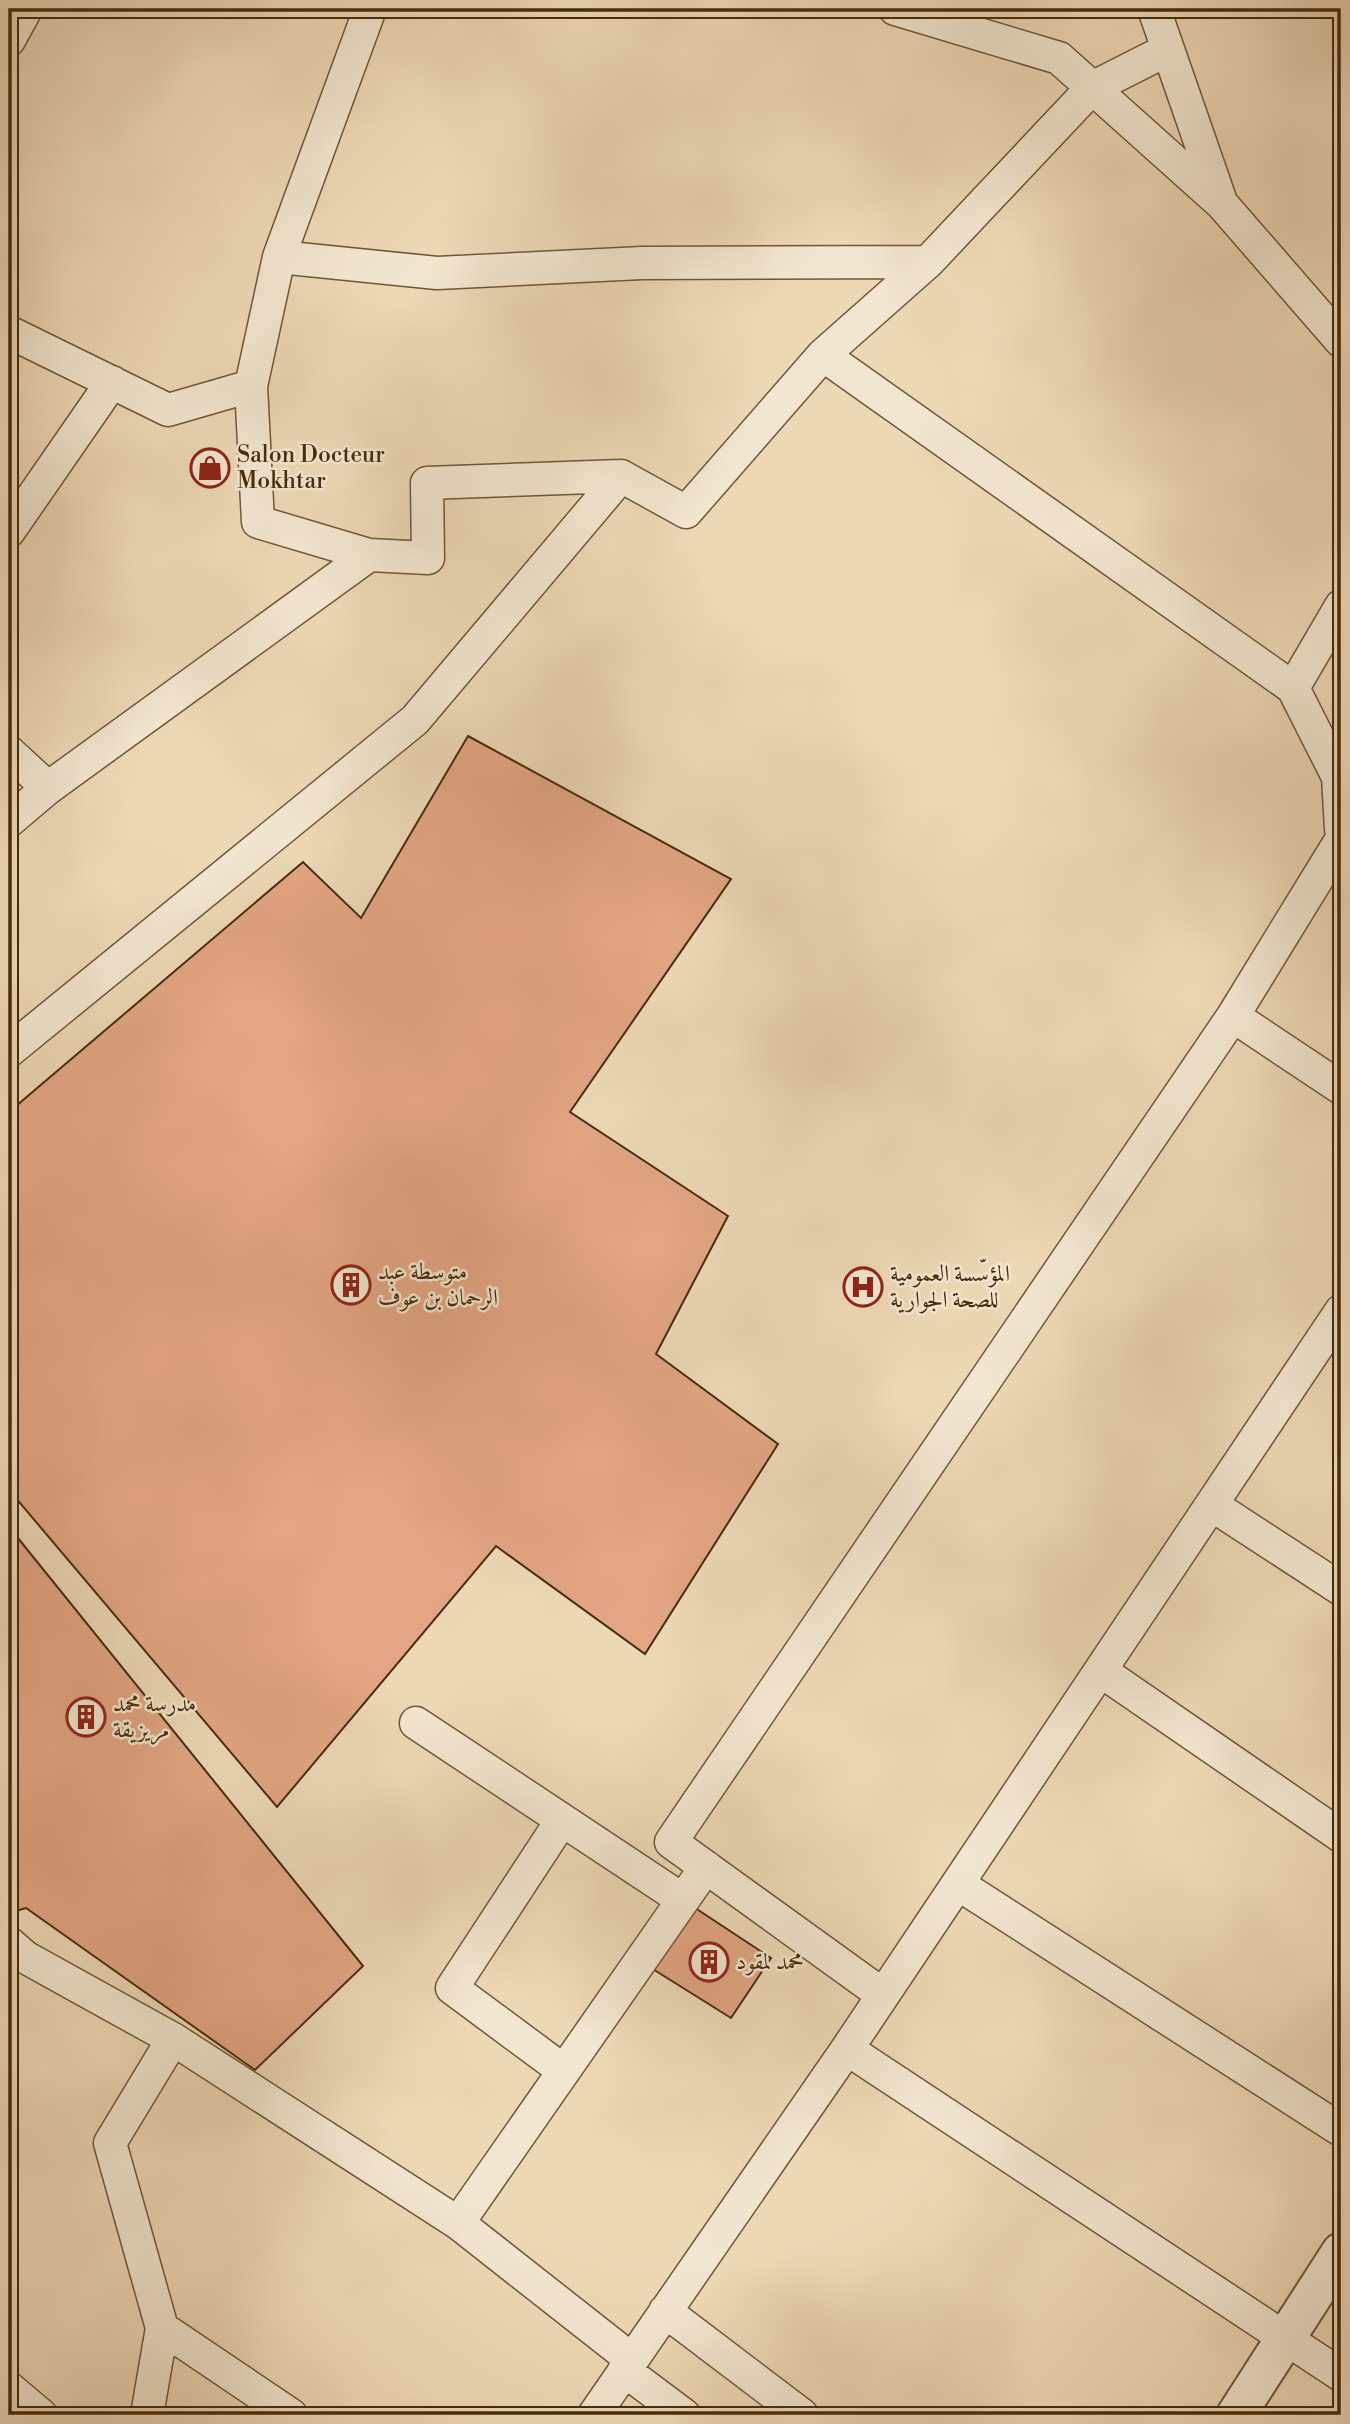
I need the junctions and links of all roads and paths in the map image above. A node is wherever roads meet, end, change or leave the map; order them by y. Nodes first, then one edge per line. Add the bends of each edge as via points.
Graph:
1 (26, 9) edge
2 (370, 9) edge
3 (895, 9) edge
4 (1154, 9) edge
5 (9, 40) edge
6 (1167, 50) junction
7 (1092, 88) junction
8 (1222, 204) junction
9 (279, 257) junction
10 (928, 262) junction
11 (9, 332) edge
12 (1341, 341) edge
13 (823, 355) junction
14 (112, 382) junction
15 (251, 386) junction
16 (621, 476) junction
17 (9, 531) edge
18 (369, 555) junction
19 (1341, 606) edge
20 (1293, 688) junction
21 (9, 752) edge
22 (48, 788) junction
23 (9, 821) edge
24 (1341, 829) edge
25 (1341, 840) edge
26 (1233, 1016) junction
27 (9, 1051) edge
28 (1341, 1088) edge
29 (1336, 1330) edge
30 (1212, 1504) junction
31 (1341, 1589) edge
32 (1101, 1671) junction
33 (416, 1723) dead end
34 (562, 1820) junction
35 (1341, 1836) edge
36 (671, 1842) junction
37 (706, 1867) junction
38 (646, 1876) junction
39 (958, 1884) junction
40 (683, 1900) junction
41 (9, 1943) edge
42 (883, 1995) junction
43 (173, 2039) junction
44 (847, 2049) junction
45 (564, 2071) junction
46 (1341, 2130) edge
47 (458, 2222) junction
48 (1341, 2252) edge
49 (665, 2311) junction
50 (162, 2328) junction
51 (1285, 2339) junction
52 (627, 2365) junction
53 (1341, 2375) edge
54 (9, 2388) edge
55 (41, 2415) edge
56 (147, 2415) edge
57 (291, 2415) edge
58 (594, 2415) edge
59 (684, 2415) edge
60 (801, 2415) edge
61 (1236, 2415) edge

1 - 5 street
2 - 9 street
3 - 7 street via 1059,58
4 - 6 street
6 - 7 street
6 - 8 street
7 - 8 street
7 - 10 street
8 - 12 street
9 - 10 street via 437,273 642,263
9 - 15 street
10 - 13 street
11 - 14 street
13 - 16 street via 686,512
13 - 20 street
14 - 15 street via 168,410
14 - 17 street
15 - 18 street via 258,522
16 - 18 street via 427,483 428,558
16 - 27 street via 415,720
18 - 22 street
19 - 20 street
20 - 24 street via 1338,776
21 - 22 street
22 - 23 street
25 - 26 street
26 - 28 street
26 - 36 street
29 - 30 street
30 - 31 street
30 - 32 street
32 - 35 street
32 - 39 street
33 - 34 street
34 - 38 street
34 - 45 street via 452,1988
36 - 37 street
36 - 38 street
37 - 40 street
37 - 42 street
38 - 40 street
39 - 42 street
39 - 46 street
40 - 45 street
41 - 43 street via 25,1957
42 - 44 street
43 - 47 street
43 - 50 street via 110,2143
44 - 49 street
44 - 51 street
45 - 47 street
47 - 52 street
48 - 51 street
49 - 52 street
49 - 60 street
50 - 56 street
50 - 57 street
51 - 53 street
51 - 61 street
52 - 58 street
52 - 59 street
54 - 55 street

